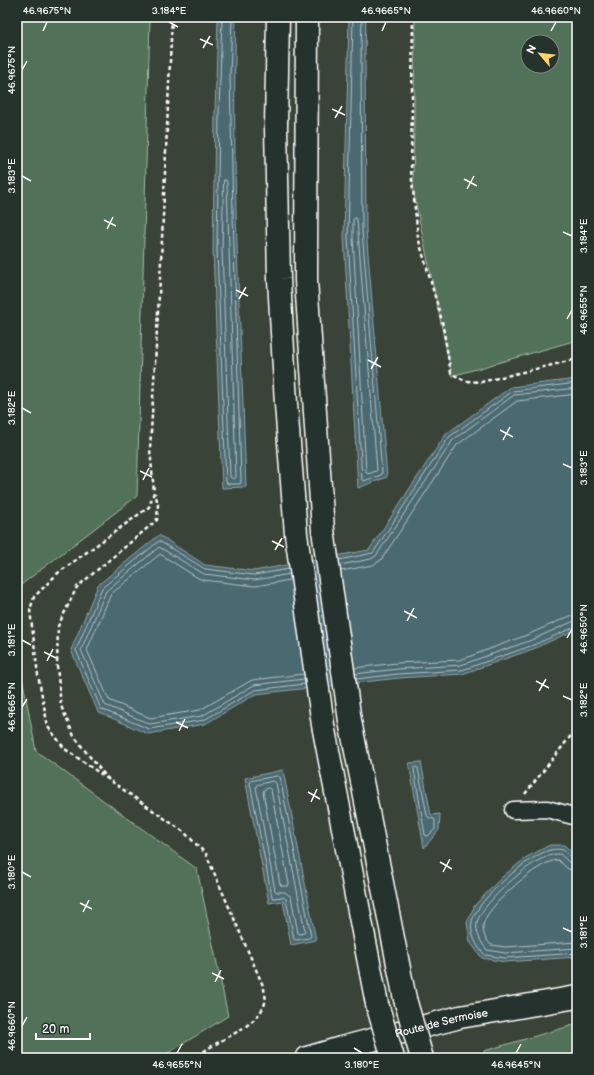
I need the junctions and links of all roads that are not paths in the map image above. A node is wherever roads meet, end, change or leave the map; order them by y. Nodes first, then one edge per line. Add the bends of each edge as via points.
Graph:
1 (278, 17) edge
2 (307, 17) edge
3 (513, 810) road end
4 (577, 817) edge
5 (577, 997) edge
6 (307, 1058) edge
7 (393, 1058) edge
8 (422, 1058) edge

1 - 7 main road, bridge via 276,126 279,279 296,534 323,726 377,1004
2 - 8 main road, bridge via 306,280 323,530 350,721 405,999
3 - 4 street via 547,809
5 - 6 main road, Route de Sermoise via 460,1017

